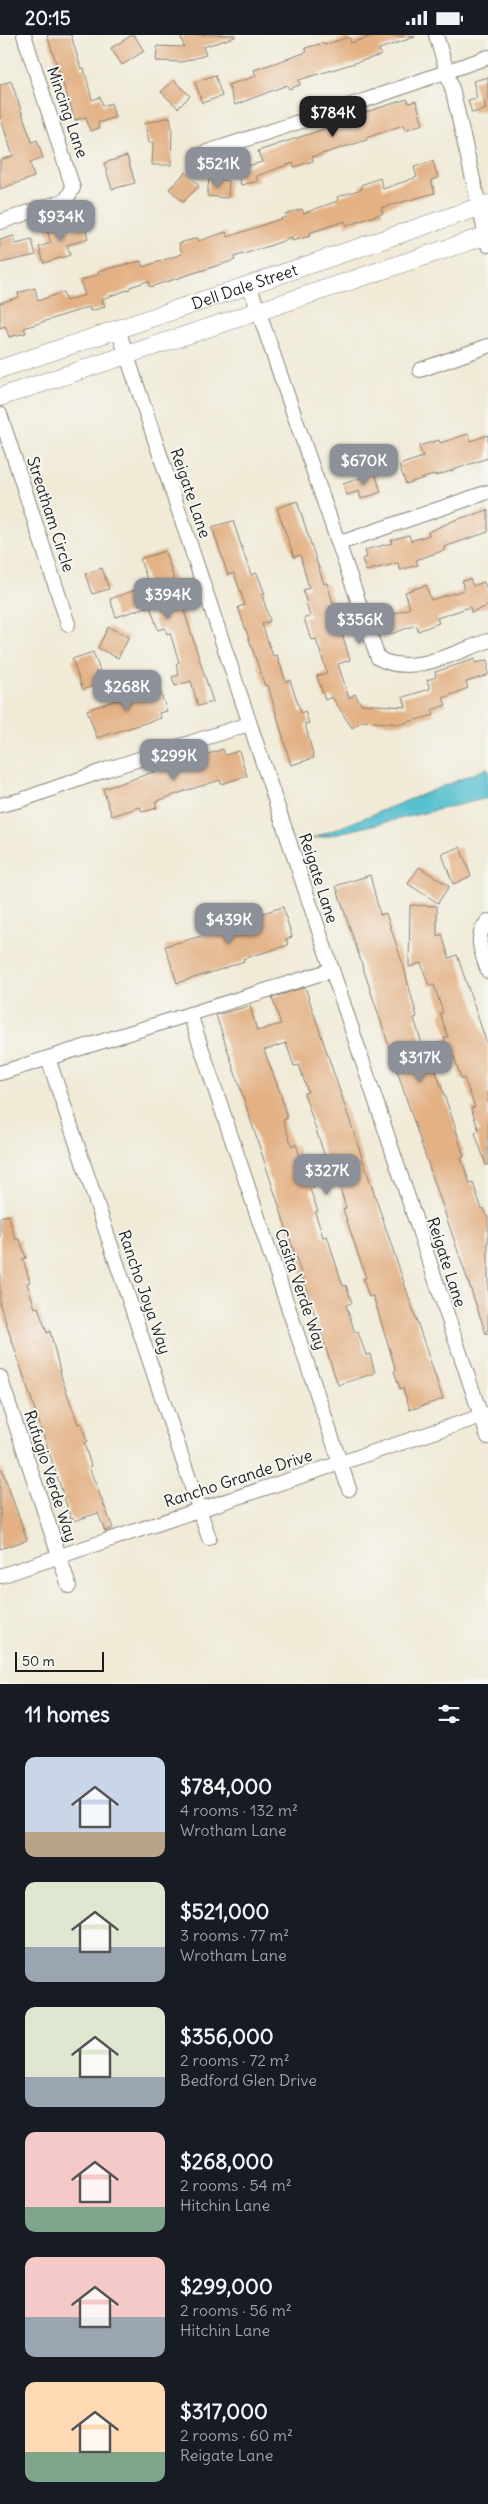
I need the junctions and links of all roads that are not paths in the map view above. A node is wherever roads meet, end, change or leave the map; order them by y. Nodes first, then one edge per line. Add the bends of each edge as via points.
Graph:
1 (24, 35) edge
2 (436, 35) edge
3 (488, 57) edge
4 (447, 71) junction
5 (204, 153) dead end
6 (483, 205) edge
7 (0, 223) edge
8 (487, 238) edge
9 (249, 285) junction
10 (259, 312) junction
11 (118, 329) junction
12 (488, 346) edge
13 (126, 356) junction
14 (0, 369) edge
15 (420, 370) dead end
16 (0, 397) edge
17 (0, 414) edge
18 (488, 492) edge
19 (340, 543) junction
20 (68, 624) dead end
21 (488, 641) edge
22 (249, 724) junction
23 (0, 805) edge
24 (485, 925) edge
25 (332, 970) junction
26 (488, 971) edge
27 (190, 1014) junction
28 (48, 1058) junction
29 (0, 1073) edge
30 (0, 1377) edge
31 (484, 1415) edge
32 (488, 1437) edge
33 (341, 1463) junction
34 (349, 1489) dead end
35 (199, 1509) junction
36 (209, 1538) dead end
37 (59, 1556) junction
38 (0, 1576) edge
39 (69, 1586) dead end

1 - 7 street, Mincing Lane via 73,188 66,200
2 - 4 street
3 - 4 street
4 - 5 street
4 - 6 street
6 - 8 street
6 - 9 main road, Dell Dale Street
8 - 10 main road, Dell Dale Street
9 - 10 street
9 - 11 main road, Dell Dale Street
10 - 13 main road, Dell Dale Street
10 - 19 street
11 - 13 street, Reigate Lane
11 - 14 main road, Dell Dale Street
12 - 15 street
13 - 16 main road, Dell Dale Street
13 - 22 street, Reigate Lane
17 - 20 street, Streatham Circle
18 - 19 street
19 - 21 street via 378,658 393,665 413,666
22 - 23 street
22 - 25 street, Reigate Lane
24 - 26 street via 479,941
25 - 27 street
25 - 31 street, Reigate Lane
27 - 28 street
27 - 33 street, Casita Verde Way
28 - 29 street
28 - 35 street, Rancho Joya Way
30 - 37 street, Rufugio Verde Way
31 - 32 street, Reigate Lane
31 - 33 street, Rancho Grande Drive
33 - 34 street, Casita Verde Way
33 - 35 street, Rancho Grande Drive
35 - 36 street, Rancho Joya Way
35 - 37 street, Rancho Grande Drive
37 - 38 street, Rancho Grande Drive
37 - 39 street, Rufugio Verde Way

